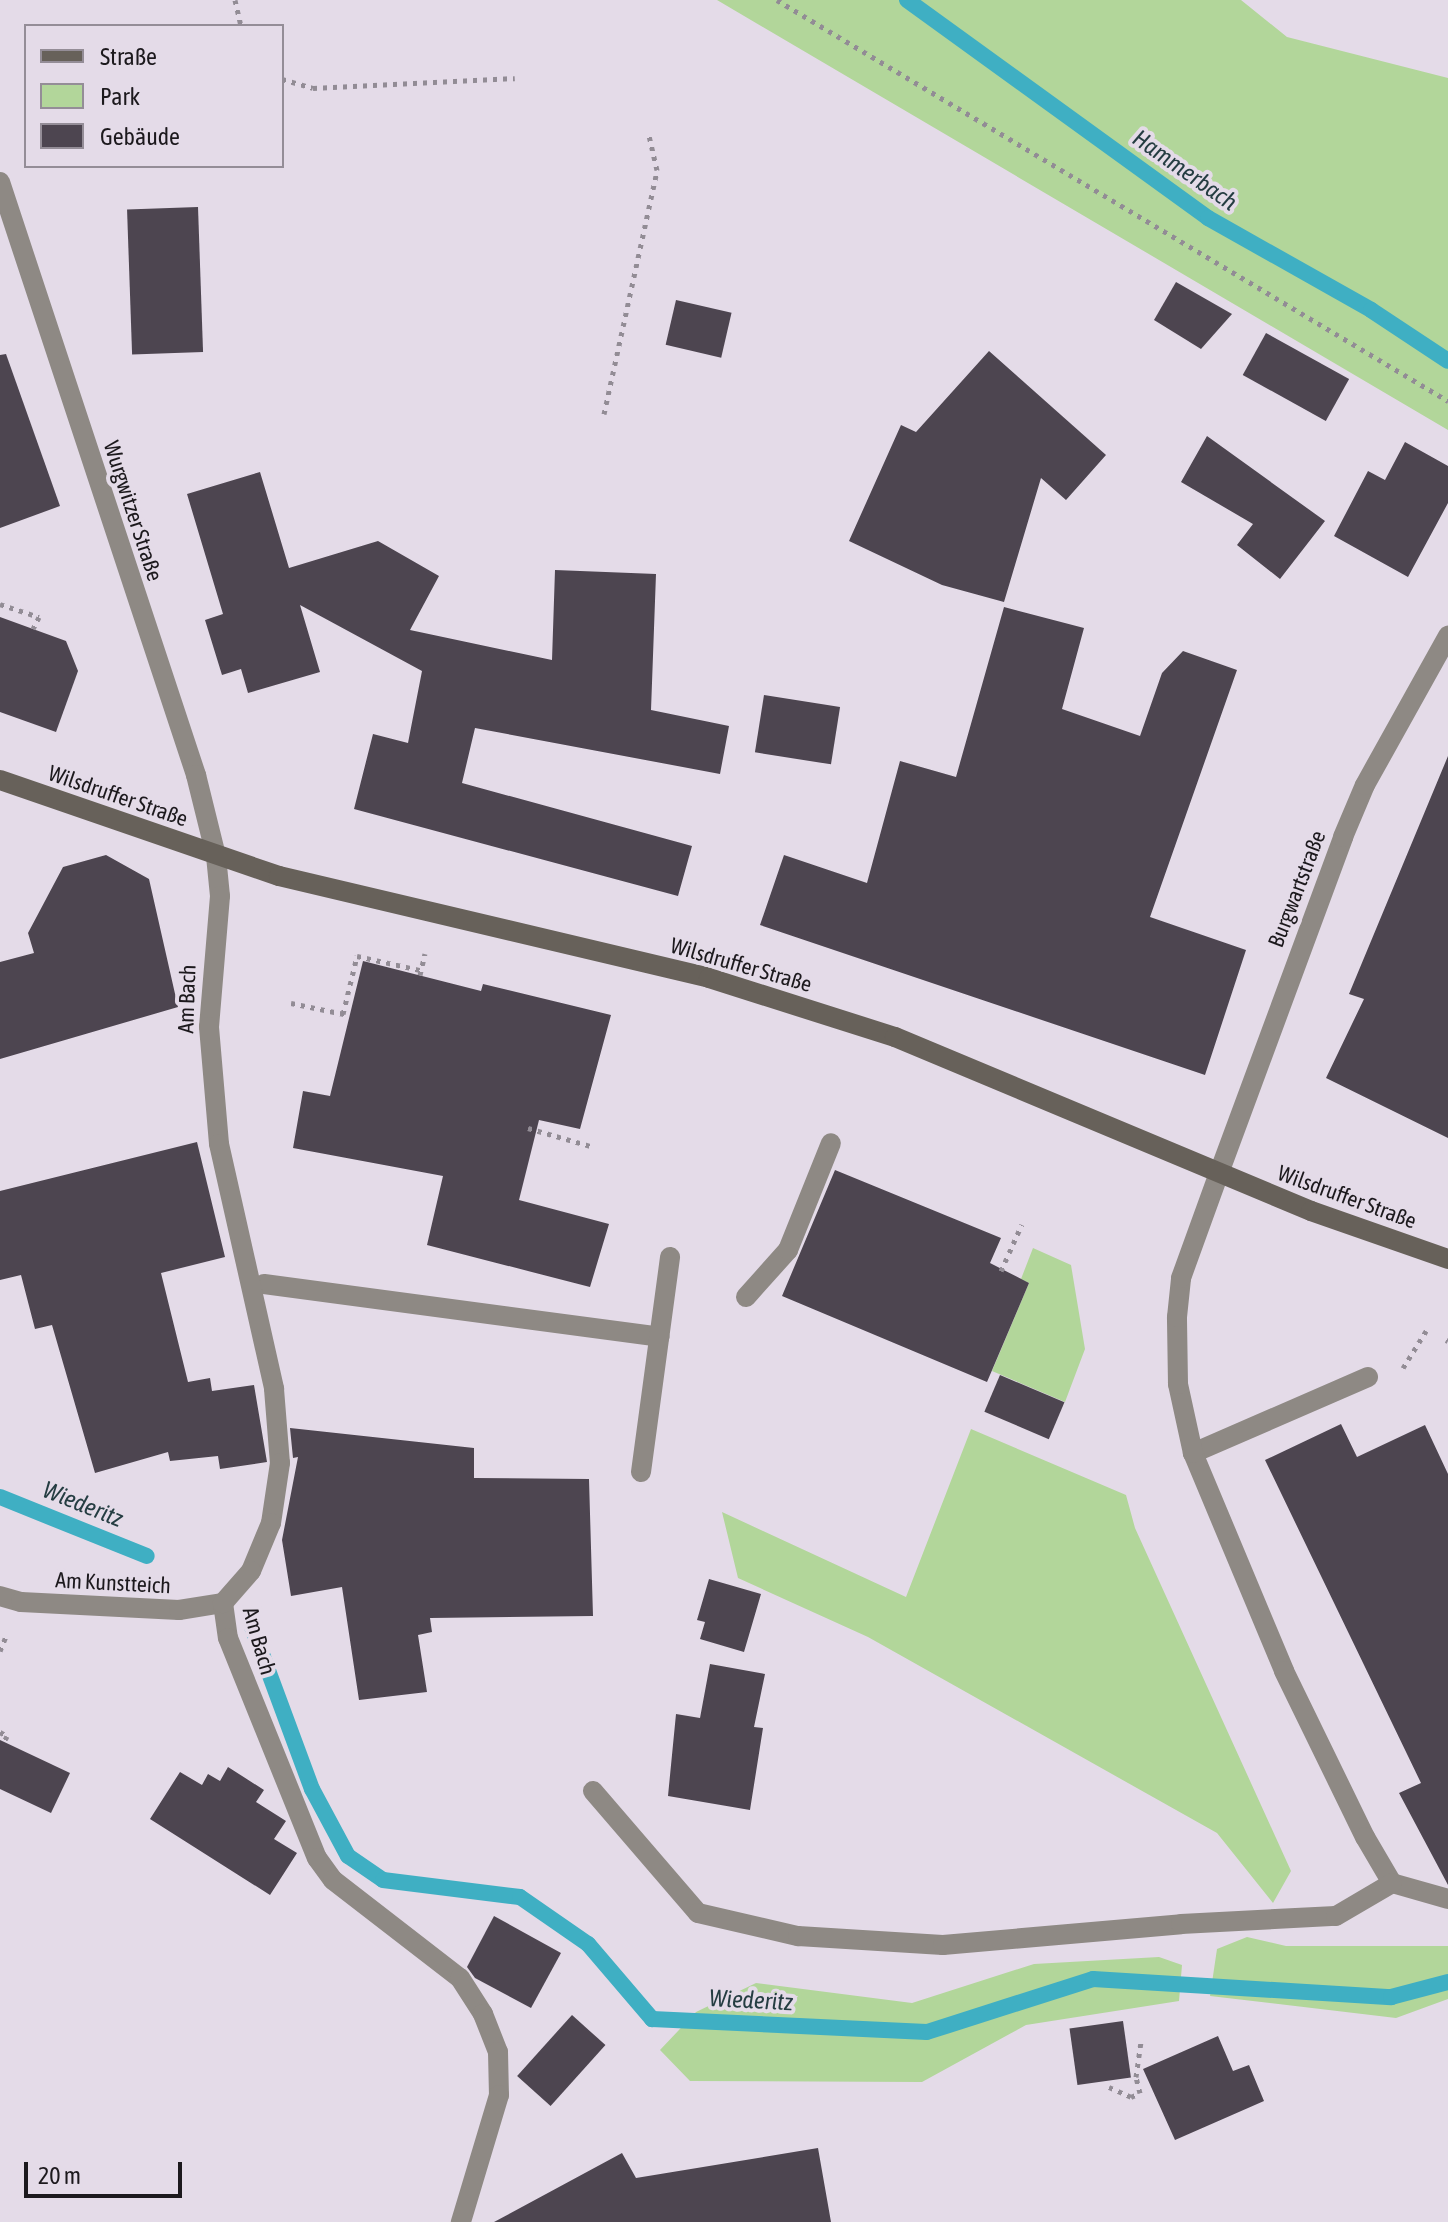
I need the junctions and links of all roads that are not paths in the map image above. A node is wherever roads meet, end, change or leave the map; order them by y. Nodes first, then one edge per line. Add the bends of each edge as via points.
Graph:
1 (0, 182) edge
2 (1448, 636) edge
3 (0, 780) edge
4 (216, 856) junction
5 (831, 1143) dead end
6 (1219, 1173) junction
7 (670, 1257) dead end
8 (1448, 1259) edge
9 (264, 1284) dead end
10 (746, 1297) dead end
11 (659, 1337) junction
12 (1368, 1377) dead end
13 (1193, 1453) junction
14 (641, 1472) dead end
15 (0, 1596) edge
16 (223, 1603) junction
17 (593, 1791) dead end
18 (1392, 1883) junction
19 (1448, 1899) edge
20 (461, 2222) edge

1 - 4 street, Wurgwitzer Straße via 196,775
2 - 6 street, Burgwartstraße via 1343,837
3 - 4 main road, Wilsdruffer Straße
4 - 6 main road, Wilsdruffer Straße via 480,926 709,978 895,1037
4 - 16 street, Am Bach via 220,896 209,1027 219,1144 274,1389 280,1463 271,1523 251,1571
5 - 10 street via 788,1250
6 - 8 main road, Wilsdruffer Straße
6 - 13 street, Burgwartstraße via 1181,1278 1177,1317 1178,1384
7 - 11 street
9 - 11 street
11 - 14 street
12 - 13 street
13 - 18 street, Burgwartstraße via 1284,1671
15 - 16 street, Am Kunstteich via 21,1602 179,1610
16 - 20 street, Am Bach via 228,1638 317,1858 333,1880 460,1978 483,2014 498,2052 499,2095
17 - 18 street via 698,1913 798,1936 943,1945 1336,1916
18 - 19 street

